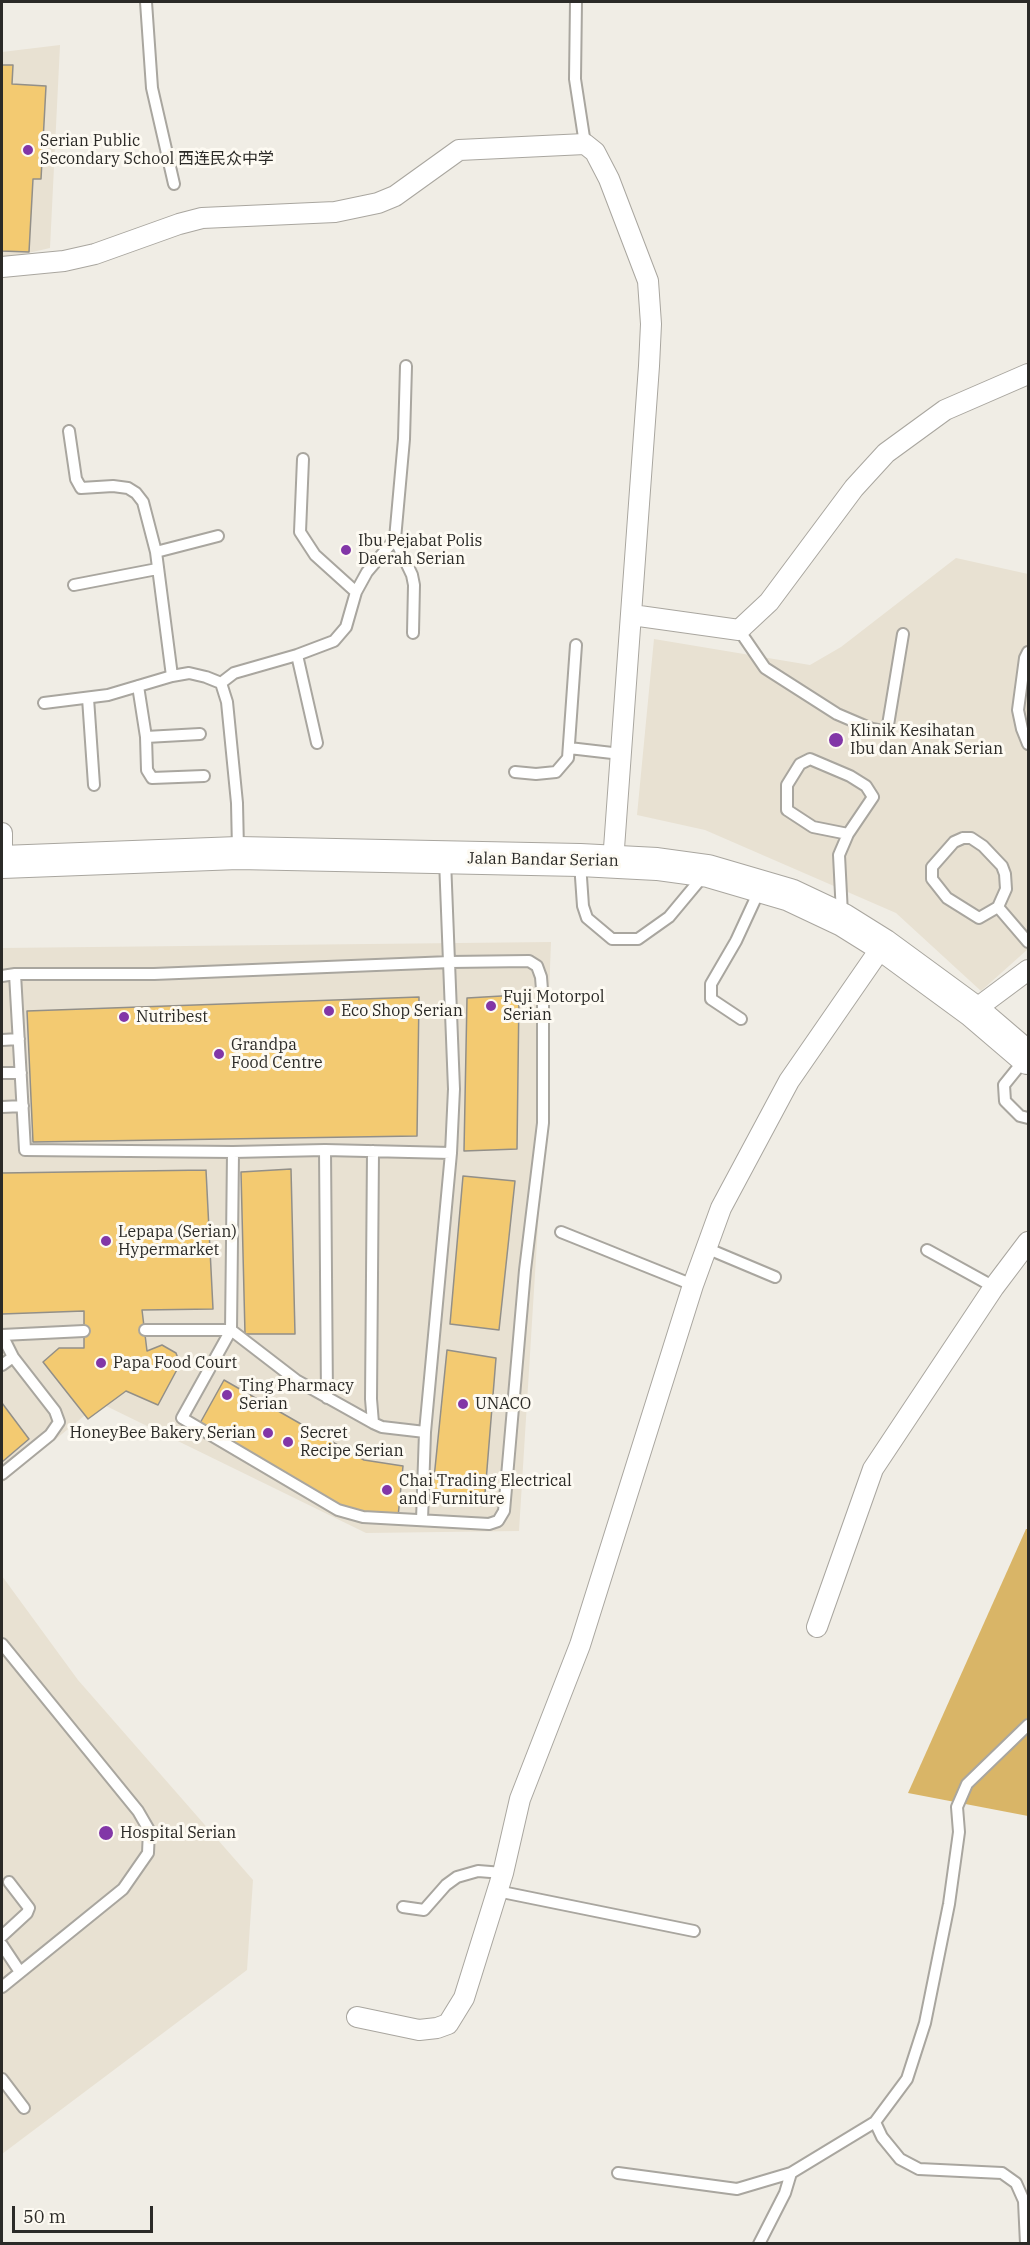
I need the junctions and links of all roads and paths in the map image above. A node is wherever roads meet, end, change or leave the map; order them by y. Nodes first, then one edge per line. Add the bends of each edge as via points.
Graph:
1 (146, 2) edge
2 (576, 2) edge
3 (585, 144) junction
4 (174, 184) dead end
5 (2, 267) edge
6 (406, 366) dead end
7 (1029, 374) edge
8 (69, 431) dead end
9 (303, 459) dead end
10 (218, 536) dead end
11 (395, 539) junction
12 (156, 552) junction
13 (157, 569) junction
14 (74, 585) dead end
15 (356, 592) junction
16 (632, 615) junction
17 (739, 630) junction
18 (413, 633) dead end
19 (903, 634) dead end
20 (576, 645) dead end
21 (1029, 652) edge
22 (297, 656) junction
23 (172, 676) junction
24 (220, 683) junction
25 (138, 686) junction
26 (88, 698) junction
27 (44, 703) dead end
28 (1023, 710) edge
29 (200, 734) dead end
30 (146, 737) junction
31 (318, 743) dead end
32 (1029, 744) edge
33 (569, 748) junction
34 (621, 754) junction
35 (514, 772) dead end
36 (204, 776) dead end
37 (94, 785) dead end
38 (2, 833) edge
39 (848, 834) junction
40 (238, 853) junction
41 (445, 858) junction
42 (580, 860) junction
43 (2, 862) edge
44 (613, 862) junction
45 (708, 871) junction
46 (761, 886) junction
47 (998, 907) junction
48 (843, 920) junction
49 (1029, 942) edge
50 (883, 945) junction
51 (450, 963) junction
52 (1029, 970) edge
53 (15, 974) junction
54 (2, 976) edge
55 (973, 1011) junction
56 (741, 1019) dead end
57 (19, 1039) junction
58 (2, 1040) edge
59 (1028, 1057) edge
60 (2, 1073) edge
61 (21, 1073) junction
62 (23, 1106) junction
63 (2, 1107) edge
64 (1029, 1118) edge
65 (325, 1150) junction
66 (373, 1151) junction
67 (233, 1152) junction
68 (451, 1153) junction
69 (561, 1232) dead end
70 (1029, 1242) edge
71 (706, 1248) junction
72 (927, 1250) dead end
73 (775, 1277) dead end
74 (693, 1284) junction
75 (994, 1287) junction
76 (146, 1330) dead end
77 (231, 1330) junction
78 (84, 1331) dead end
79 (2, 1335) edge
80 (13, 1357) junction
81 (2, 1365) edge
82 (327, 1398) junction
83 (373, 1423) junction
84 (425, 1432) junction
85 (2, 1474) edge
86 (422, 1520) junction
87 (818, 1627) dead end
88 (2, 1644) edge
89 (1029, 1725) edge
90 (9, 1882) dead end
91 (500, 1882) junction
92 (403, 1907) dead end
93 (694, 1931) dead end
94 (2, 1936) edge
95 (2, 1945) edge
96 (20, 1972) junction
97 (2, 1987) edge
98 (357, 2017) dead end
99 (2, 2079) edge
100 (24, 2108) dead end
101 (875, 2122) junction
102 (618, 2173) dead end
103 (792, 2173) junction
104 (759, 2244) edge
105 (1026, 2244) edge

1 - 4 lane via 152,88
2 - 3 lane via 575,79
3 - 5 street via 459,150 378,203 335,212 202,218 95,254
3 - 16 street via 595,152 609,179 648,280 650,366
6 - 11 lane
7 - 17 street via 945,410 886,453 854,488 770,602
8 - 12 lane via 76,479 81,488 113,486 136,493 143,502
9 - 15 lane via 300,532 315,555
10 - 12 lane
11 - 15 lane
11 - 18 lane via 412,574
12 - 13 lane
13 - 14 lane
13 - 23 lane
15 - 22 lane via 340,636
16 - 17 street
16 - 34 street
17 - 19 lane via 765,668 837,714 883,731 888,725
20 - 33 lane
21 - 28 lane via 1025,658
22 - 24 lane via 234,673
22 - 31 lane
23 - 24 lane via 189,673
23 - 25 lane
24 - 40 lane via 227,702
25 - 26 lane
25 - 30 lane
26 - 27 lane
26 - 37 lane
28 - 32 lane via 1022,729
29 - 30 lane
30 - 36 lane via 147,770 152,778
33 - 34 lane
33 - 35 lane via 568,758 556,772
34 - 44 street
38 - 43 street
39 - 39 lane via 873,797 866,786 810,759 800,764 787,785 787,810 813,827
39 - 48 lane via 839,855
40 - 41 main road, Jalan Bandar Serian
40 - 43 main road, Jalan Bandar Serian
41 - 42 main road, Jalan Bandar Serian
41 - 51 lane
42 - 44 main road, Jalan Bandar Serian
42 - 45 lane via 587,918 612,939 638,939 669,916
44 - 45 main road, Jalan Bandar Serian
45 - 46 main road, Jalan Bandar Serian
46 - 48 main road, Jalan Bandar Serian
46 - 56 lane via 711,984 711,999
47 - 47 lane via 980,918 972,916 948,898 932,879 932,867 954,842 971,838 1002,866 1006,889
47 - 49 lane
48 - 50 main road, Jalan Bandar Serian
50 - 55 main road, Jalan Bandar Serian
50 - 71 street via 789,1081 721,1208
51 - 53 lane via 154,974
51 - 68 lane via 454,1089
51 - 86 lane via 529,961 537,966 543,1003 543,1123 525,1270 504,1511 498,1521 489,1524
52 - 55 street
53 - 54 lane
53 - 57 lane
55 - 59 main road, Jalan Bandar Serian
57 - 58 lane
57 - 61 lane
59 - 64 lane via 1004,1085 1005,1101 1020,1116
60 - 61 lane
61 - 62 lane
62 - 63 lane
62 - 67 lane via 25,1150
65 - 66 lane
65 - 67 lane
65 - 82 lane
66 - 68 lane
66 - 83 lane
67 - 77 lane
68 - 84 lane
69 - 74 lane
70 - 75 street
71 - 73 lane
71 - 74 street
72 - 75 lane
74 - 91 street via 580,1645 520,1799
75 - 87 street via 873,1469
76 - 77 lane
77 - 82 lane via 296,1380
77 - 86 lane via 182,1418 338,1510 363,1517
78 - 79 lane
79 - 80 lane
80 - 81 lane
80 - 85 lane via 59,1422 50,1435
82 - 83 lane
83 - 84 lane
84 - 86 lane
88 - 96 lane via 138,1810 149,1830 148,1853 123,1889
89 - 101 lane via 967,1784 957,1807 958,1832 949,1904 925,2023 907,2079
90 - 94 lane via 29,1908
91 - 92 lane via 478,1871 457,1877 424,1910
91 - 93 lane
91 - 98 street via 464,1998 448,2024 419,2030
95 - 96 lane
96 - 97 lane
99 - 100 lane
101 - 103 lane
101 - 105 lane via 900,2159 919,2169 1002,2173 1016,2183 1024,2201
102 - 103 lane via 737,2189
103 - 104 lane

